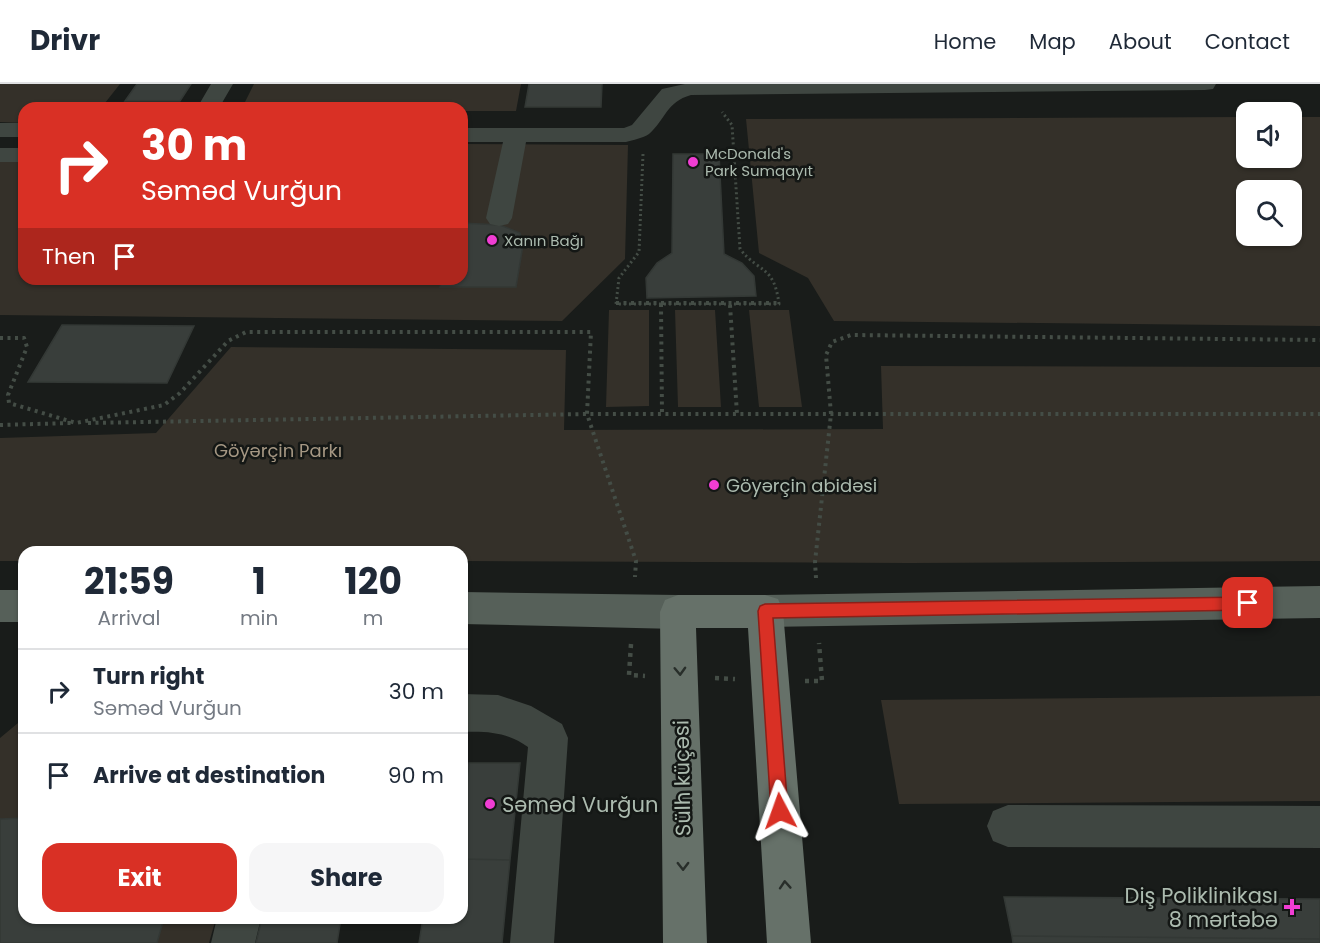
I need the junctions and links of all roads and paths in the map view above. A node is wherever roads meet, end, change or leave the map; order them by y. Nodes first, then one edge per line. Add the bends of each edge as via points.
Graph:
1 (222, 84) edge
2 (1204, 84) edge
3 (878, 85) edge
4 (718, 86) edge
5 (212, 102) edge
6 (0, 130) edge
7 (18, 130) edge
8 (468, 135) edge
9 (516, 136) junction
10 (644, 145) dead end
11 (733, 146) dead end
12 (0, 155) edge
13 (18, 155) edge
14 (499, 218) dead end
15 (661, 304) junction
16 (730, 305) junction
17 (0, 338) edge
18 (1320, 340) edge
19 (587, 414) junction
20 (662, 414) junction
21 (737, 414) junction
22 (831, 414) junction
23 (1320, 414) edge
24 (76, 423) junction
25 (0, 425) edge
26 (1320, 602) edge
27 (0, 606) edge
28 (18, 606) edge
29 (468, 608) edge
30 (818, 610) junction
31 (633, 611) junction
32 (765, 611) junction
33 (678, 612) junction
34 (680, 677) junction
35 (770, 680) junction
36 (468, 713) edge
37 (1008, 826) dead end
38 (1320, 827) edge
39 (238, 924) edge
40 (233, 943) edge
41 (532, 943) edge
42 (685, 943) edge
43 (789, 943) edge

1 - 5 lane
2 - 3 lane
3 - 4 lane
4 - 9 lane via 670,94 640,130 626,135
6 - 7 lane
8 - 9 lane
9 - 14 lane
10 - 15 path via 639,252 619,278 616,304
11 - 16 path via 740,249 772,276 779,304
12 - 13 lane
15 - 16 path
15 - 20 path
16 - 21 path
17 - 24 path via 24,338 27,347 8,395 9,403
18 - 22 path via 851,336 832,342 825,355
19 - 20 path
19 - 24 path
19 - 24 path via 591,332 246,332 228,341 164,405
19 - 31 path via 636,561
20 - 21 path
21 - 22 path
22 - 23 path
22 - 30 path via 815,562
24 - 25 path
26 - 30 main road
27 - 28 main road
29 - 31 main road
30 - 32 main road
30 - 35 path via 822,681
31 - 33 main road
31 - 34 path via 629,675
32 - 33 highway
32 - 35 highway
33 -> 34 highway, Sülh küçəsi
34 - 35 path
34 -> 42 highway, Sülh küçəsi
43 -> 35 highway
36 - 41 lane via 492,711 526,722 548,738
37 - 38 lane
39 - 40 lane

